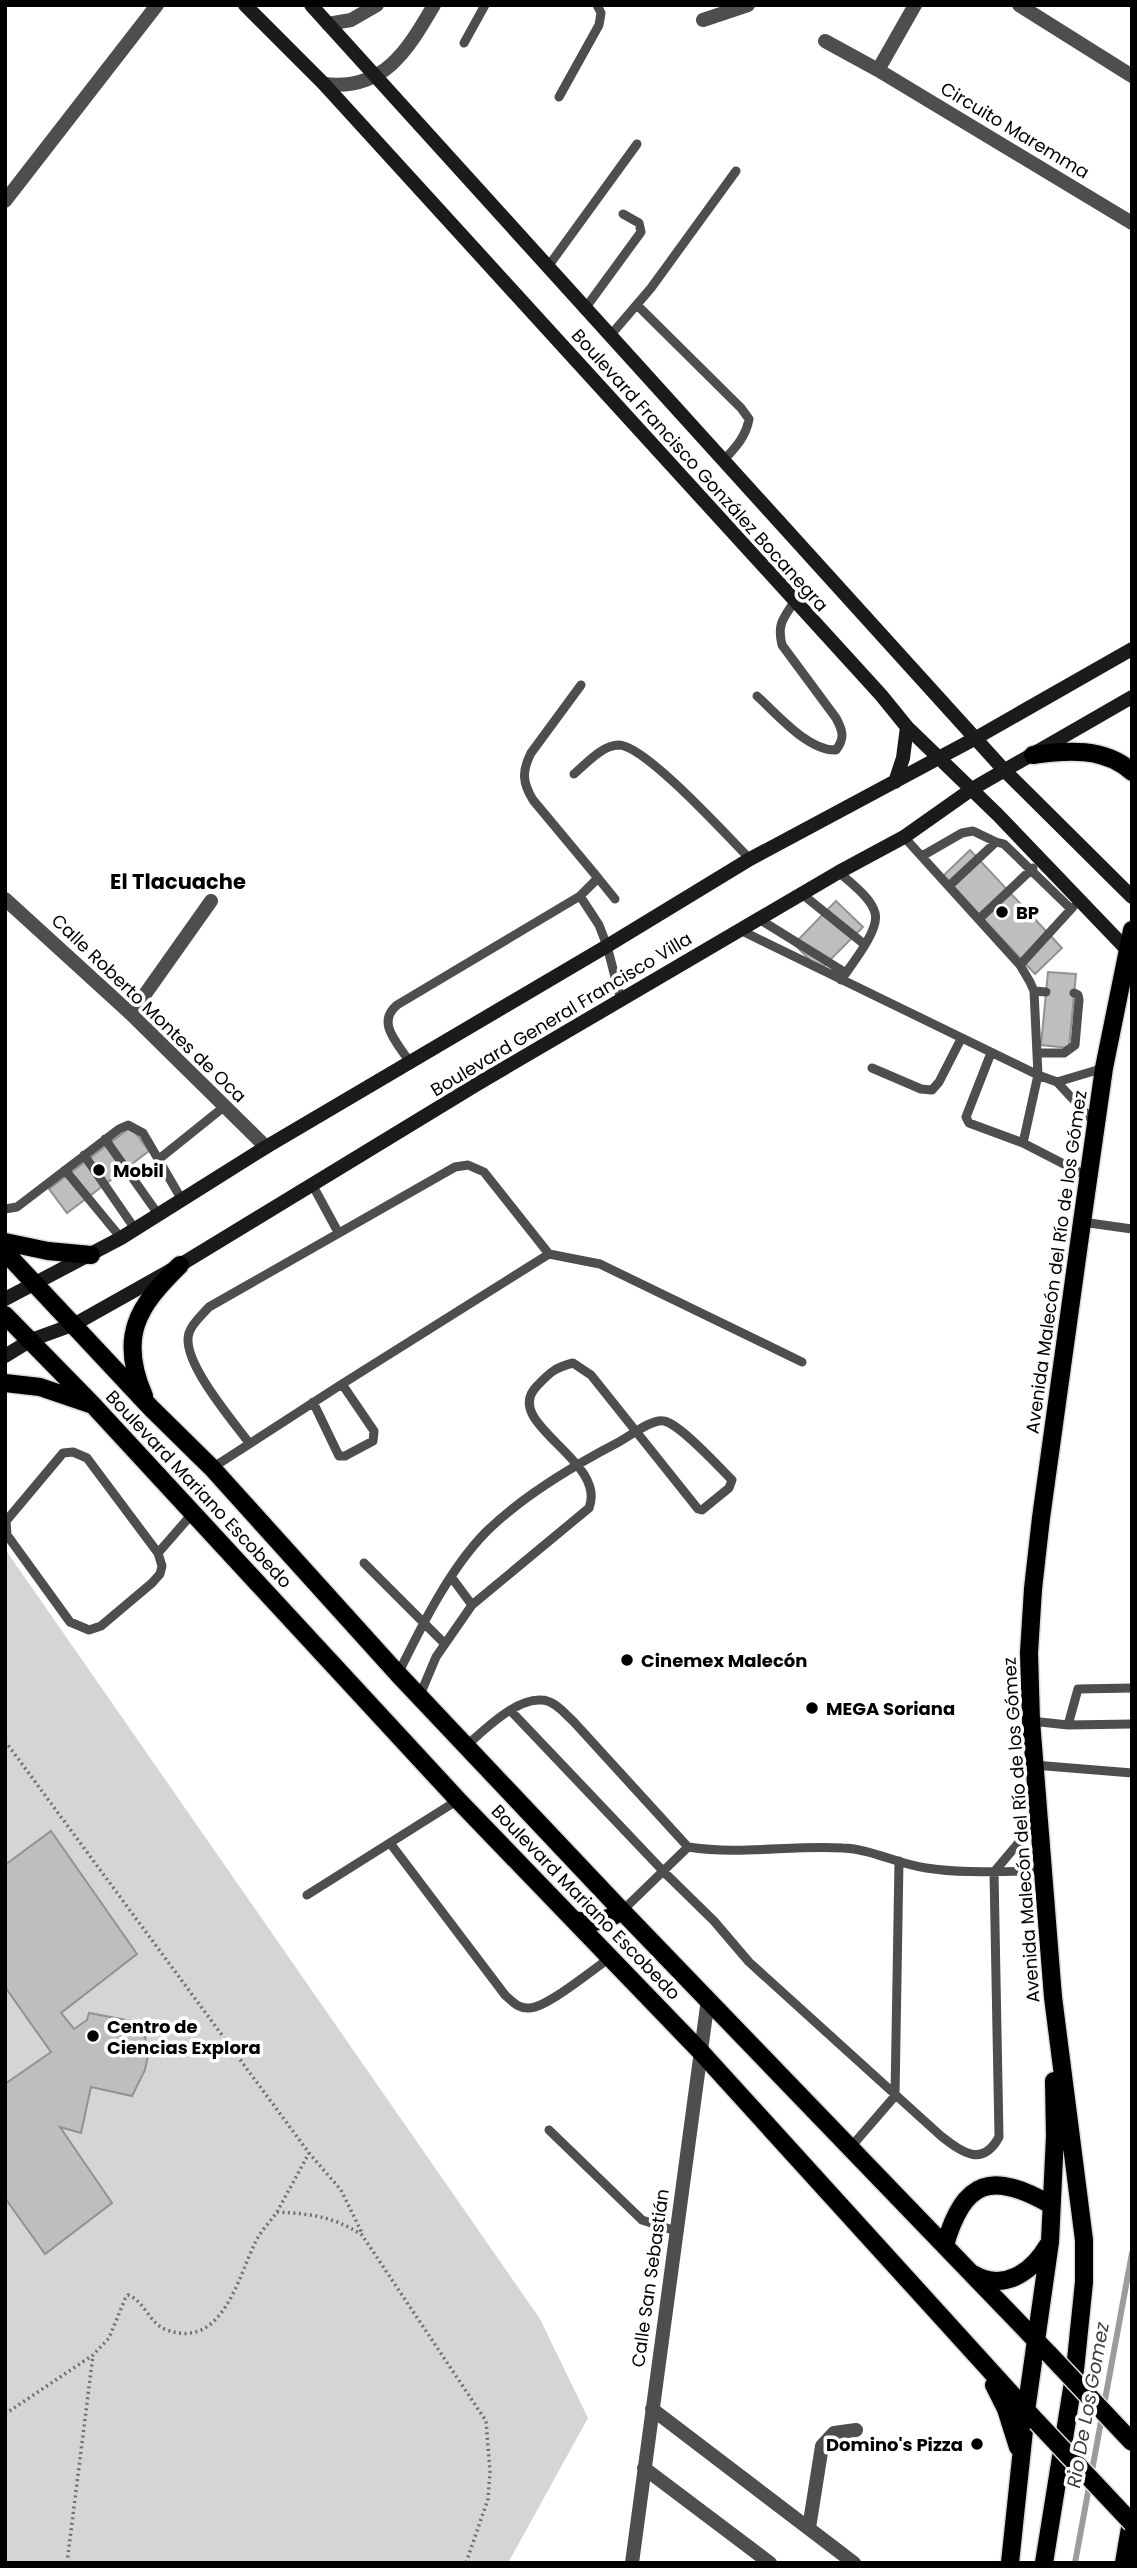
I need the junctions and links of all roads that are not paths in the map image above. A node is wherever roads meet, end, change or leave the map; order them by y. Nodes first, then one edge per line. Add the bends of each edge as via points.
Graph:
1 (157, 5) edge
2 (245, 5) edge
3 (310, 5) edge
4 (377, 5) edge
5 (434, 5) edge
6 (485, 5) edge
7 (597, 5) edge
8 (748, 5) edge
9 (915, 5) edge
10 (1019, 5) edge
11 (1039, 11) edge
12 (703, 20) dead end
13 (328, 24) junction
14 (825, 41) dead end
15 (464, 43) dead end
16 (878, 70) junction
17 (1132, 76) edge
18 (376, 77) junction
19 (324, 85) junction
20 (558, 97) dead end
21 (637, 144) dead end
22 (736, 171) dead end
23 (5, 201) edge
24 (624, 214) dead end
25 (1132, 223) edge
26 (547, 268) junction
27 (637, 305) junction
28 (584, 310) junction
29 (609, 337) junction
30 (723, 461) junction
31 (794, 602) junction
32 (1132, 649) edge
33 (581, 685) dead end
34 (757, 696) dead end
35 (1132, 697) edge
36 (907, 727) junction
37 (976, 738) junction
38 (1033, 755) junction
39 (939, 758) junction
40 (1004, 770) junction
41 (1132, 772) edge
42 (574, 774) dead end
43 (895, 782) junction
44 (972, 789) junction
45 (904, 836) junction
46 (996, 842) junction
47 (922, 856) junction
48 (750, 859) junction
49 (1037, 865) junction
50 (839, 872) junction
51 (598, 878) junction
52 (949, 886) junction
53 (802, 894) junction
54 (580, 897) junction
55 (1132, 897) edge
56 (5, 899) edge
57 (615, 899) dead end
58 (211, 901) dead end
59 (1076, 904) junction
60 (759, 919) junction
61 (979, 919) junction
62 (740, 930) junction
63 (1132, 930) edge
64 (864, 944) junction
65 (607, 946) junction
66 (1130, 953) edge
67 (1020, 965) junction
68 (844, 976) junction
69 (1034, 991) junction
70 (1046, 992) dead end
71 (1074, 993) dead end
72 (621, 1000) junction
73 (131, 1014) junction
74 (961, 1039) junction
75 (991, 1053) junction
76 (1037, 1053) junction
77 (409, 1061) junction
78 (872, 1068) dead end
79 (1104, 1068) junction
80 (1038, 1075) junction
81 (1057, 1082) junction
82 (225, 1106) junction
83 (1097, 1124) junction
84 (105, 1139) junction
85 (1023, 1143) junction
86 (266, 1147) junction
87 (84, 1155) junction
88 (159, 1159) junction
89 (65, 1170) junction
90 (1089, 1177) junction
91 (313, 1186) junction
92 (182, 1200) junction
93 (5, 1209) edge
94 (158, 1214) junction
95 (1082, 1222) junction
96 (135, 1229) junction
97 (1132, 1229) edge
98 (338, 1232) junction
99 (121, 1238) junction
100 (5, 1242) edge
101 (5, 1252) edge
102 (549, 1254) junction
103 (91, 1255) junction
104 (180, 1265) junction
105 (36, 1283) junction
106 (5, 1299) edge
107 (5, 1315) edge
108 (75, 1324) junction
109 (31, 1340) junction
110 (5, 1356) edge
111 (802, 1362) dead end
112 (5, 1383) edge
113 (342, 1384) junction
114 (313, 1402) junction
115 (93, 1405) junction
116 (151, 1408) junction
117 (638, 1432) junction
118 (249, 1443) junction
119 (577, 1464) junction
120 (212, 1468) junction
121 (192, 1514) junction
122 (158, 1553) junction
123 (364, 1563) dead end
124 (452, 1578) junction
125 (472, 1605) junction
126 (424, 1622) junction
127 (444, 1643) junction
128 (398, 1674) junction
129 (1132, 1688) edge
130 (420, 1695) junction
131 (511, 1711) junction
132 (1031, 1721) junction
133 (1132, 1724) edge
134 (1068, 1725) junction
135 (466, 1746) junction
136 (1034, 1765) junction
137 (1132, 1773) edge
138 (458, 1800) junction
139 (1038, 1819) junction
140 (390, 1843) junction
141 (688, 1847) junction
142 (899, 1861) junction
143 (994, 1871) junction
144 (1043, 1871) junction
145 (664, 1872) junction
146 (307, 1895) dead end
147 (622, 1911) junction
148 (574, 1920) junction
149 (610, 1958) junction
150 (1053, 1997) junction
151 (708, 1999) junction
152 (700, 2051) junction
153 (895, 2096) junction
154 (549, 2130) dead end
155 (850, 2148) junction
156 (1051, 2205) junction
157 (676, 2231) junction
158 (1049, 2242) junction
159 (945, 2245) junction
160 (967, 2270) junction
161 (1043, 2347) junction
162 (982, 2364) junction
163 (652, 2409) junction
164 (1032, 2417) junction
165 (856, 2430) dead end
166 (1132, 2442) edge
167 (1021, 2458) junction
168 (644, 2468) junction
169 (1132, 2516) edge
170 (1132, 2523) edge
171 (809, 2528) junction
172 (632, 2563) edge
173 (770, 2563) edge
174 (854, 2563) edge
175 (1010, 2563) edge
176 (1044, 2563) edge
177 (1124, 2563) edge

1 - 23 street
2 - 19 main road, Boulevard Francisco González Bocanegra
3 - 13 main road, Boulevard Francisco González Bocanegra
4 - 13 street via 351,20
5 - 18 street via 399,58
6 - 15 lane
7 - 20 lane via 599,25
8 - 12 street
9 - 16 street
10 - 11 street
11 - 17 street
13 - 18 main road, Boulevard Francisco González Bocanegra
14 - 16 street, Circuito Maremma
16 - 25 street, Circuito Maremma
18 - 19 street via 354,85
18 - 26 main road, Boulevard Francisco González Bocanegra
19 - 31 main road, Boulevard Francisco González Bocanegra
21 - 26 lane
22 - 27 lane
24 - 28 lane via 639,223 641,232
26 - 28 main road, Boulevard Francisco González Bocanegra
27 - 29 lane
27 - 30 lane via 749,419 740,442
28 - 29 main road, Boulevard Francisco González Bocanegra
29 - 30 main road, Boulevard Francisco González Bocanegra
30 - 37 main road, Boulevard Francisco González Bocanegra
31 - 34 lane via 779,631 782,645 836,718 842,741 836,750 815,745
31 - 36 main road, Boulevard Francisco González Bocanegra
32 - 37 main road, Boulevard General Francisco Villa
33 - 51 lane via 531,753 523,777 533,800
35 - 38 main road, Boulevard General Francisco Villa
36 - 39 main road, Boulevard Francisco González Bocanegra
36 - 43 main road
37 - 39 main road, Boulevard General Francisco Villa
37 - 40 main road, Boulevard Francisco González Bocanegra
38 - 40 main road, Boulevard General Francisco Villa
38 - 41 main road via 1086,752
39 - 43 main road, Boulevard General Francisco Villa
39 - 44 main road, Boulevard Francisco González Bocanegra
40 - 44 main road, Boulevard General Francisco Villa
40 - 55 main road, Boulevard Francisco González Bocanegra
42 - 48 lane via 601,752 617,745 631,748 660,770
43 - 48 main road, Boulevard General Francisco Villa
44 - 45 main road, Boulevard General Francisco Villa
44 - 49 main road, Boulevard Francisco González Bocanegra
45 - 47 lane
45 - 50 main road, Boulevard General Francisco Villa
46 - 47 lane via 973,831 962,833
46 - 49 lane
46 - 52 lane
47 - 52 lane
48 - 65 main road, Boulevard General Francisco Villa
49 - 59 main road, Boulevard Francisco González Bocanegra
49 - 61 lane
50 - 53 main road, Boulevard General Francisco Villa
50 - 64 lane via 875,912 876,923
51 - 54 lane
51 - 57 lane
52 - 61 lane
53 - 60 main road, Boulevard General Francisco Villa
53 - 64 lane
54 - 65 lane
54 - 77 lane via 389,1012 390,1031
56 - 73 street, Calle Roberto Montes de Oca
58 - 73 street
59 - 66 main road, Boulevard Francisco González Bocanegra
59 - 67 lane
60 - 62 main road, Boulevard General Francisco Villa
60 - 68 lane
61 - 67 lane
62 - 68 lane
62 - 72 main road, Boulevard General Francisco Villa
63 - 66 main road, Avenida Malecón del Río de los Gómez
64 - 68 lane
65 - 72 lane
65 - 77 main road, Boulevard General Francisco Villa
66 - 79 main road, Avenida Malecón del Río de los Gómez
67 - 69 lane
68 - 74 lane
69 - 70 lane
69 - 76 lane
71 - 76 lane via 1079,1000 1074,1045 1064,1054
72 - 91 main road, Boulevard General Francisco Villa
73 - 82 street, Calle Roberto Montes de Oca
74 - 75 lane
74 - 78 lane via 932,1090
75 - 80 lane
75 - 85 lane via 966,1117 969,1123
76 - 80 lane
77 - 86 main road, Boulevard General Francisco Villa
79 - 81 lane
79 - 83 main road, Avenida Malecón del Río de los Gómez
80 - 81 lane
80 - 85 lane
81 - 83 lane
82 - 86 street, Calle Roberto Montes de Oca
82 - 88 lane
83 - 90 main road, Avenida Malecón del Río de los Gómez
84 - 87 lane
84 - 88 lane via 128,1125 136,1127
84 - 94 lane
85 - 90 lane
86 - 92 main road, Boulevard General Francisco Villa
87 - 89 lane
87 - 96 lane
88 - 92 lane
89 - 93 lane via 17,1207
89 - 99 lane
90 - 95 main road, Avenida Malecón del Río de los Gómez
91 - 98 lane
91 - 104 main road, Boulevard General Francisco Villa
92 - 94 main road, Boulevard General Francisco Villa
94 - 96 main road, Boulevard General Francisco Villa
95 - 97 lane
95 - 132 main road, Avenida Malecón del Río de los Gómez via 1033,1589
96 - 99 main road, Boulevard General Francisco Villa
98 - 102 lane via 440,1174 468,1165 484,1171
98 - 118 lane via 209,1307 188,1335 197,1369
99 - 103 main road, Boulevard General Francisco Villa
100 - 103 main road
101 - 105 main road, Boulevard Mariano Escobedo
102 - 111 lane via 600,1264
102 - 113 lane
103 - 105 main road, Boulevard General Francisco Villa
104 - 108 main road, Boulevard General Francisco Villa
104 - 116 main road via 143,1306 135,1332 138,1379
105 - 106 main road, Boulevard General Francisco Villa
105 - 108 main road, Boulevard Mariano Escobedo
107 - 109 main road, Boulevard Mariano Escobedo
108 - 109 main road, Boulevard General Francisco Villa
108 - 116 main road, Boulevard Mariano Escobedo
109 - 110 main road, Boulevard General Francisco Villa
109 - 115 main road, Boulevard Mariano Escobedo
112 - 115 main road via 40,1387
113 - 114 lane
113 - 114 lane via 374,1432 373,1441 339,1456
114 - 118 lane
115 - 121 main road, Boulevard Mariano Escobedo
116 - 120 main road, Boulevard Mariano Escobedo
117 - 117 lane via 653,1421 677,1427 732,1480 729,1488 698,1509
117 - 119 lane
117 - 119 lane via 591,1375 573,1363 554,1368 530,1392 528,1405 532,1416
118 - 120 lane
119 - 124 lane via 484,1534
119 - 125 lane via 593,1491 589,1508
120 - 128 main road, Boulevard Mariano Escobedo
121 - 122 lane
121 - 138 main road, Boulevard Mariano Escobedo
122 - 122 lane via 93,1465 73,1452 63,1453 6,1521 7,1535 70,1622 89,1630 101,1626 152,1583 162,1566
123 - 126 lane
124 - 125 lane
124 - 126 lane
125 - 127 lane
126 - 127 lane
126 - 128 lane
127 - 130 lane
128 - 130 main road, Boulevard Mariano Escobedo
129 - 134 lane via 1078,1689
130 - 135 main road, Boulevard Mariano Escobedo
131 - 135 lane
131 - 141 lane via 542,1699 558,1707
131 - 145 lane
132 - 134 lane
132 - 136 main road, Avenida Malecón del Río de los Gómez
133 - 134 lane
135 - 147 main road, Boulevard Mariano Escobedo
136 - 137 lane
136 - 139 main road, Avenida Malecón del Río de los Gómez
138 - 140 lane
138 - 148 main road, Boulevard Mariano Escobedo
139 - 143 lane
139 - 144 main road, Avenida Malecón del Río de los Gómez
140 - 146 lane
140 - 149 lane via 518,2006 545,2003
141 - 142 lane via 718,1852 843,1847
141 - 145 lane
142 - 143 lane via 935,1869
142 - 153 lane
143 - 144 lane
143 - 153 lane via 999,2137 984,2154 960,2150
144 - 150 main road, Avenida Malecón del Río de los Gómez
145 - 147 lane
145 - 153 lane via 749,1962
147 - 148 main road via 594,1924
147 - 151 main road, Boulevard Mariano Escobedo
148 - 149 main road, Boulevard Mariano Escobedo
149 - 152 main road, Boulevard Mariano Escobedo
150 - 156 main road
150 - 176 main road, Avenida Malecón del Río de los Gómez via 1084,2240 1084,2282 1076,2370
151 - 152 street, Calle San Sebastián
151 - 155 main road, Boulevard Mariano Escobedo
152 - 157 street, Calle San Sebastián
152 - 162 main road, Boulevard Mariano Escobedo
153 - 155 lane
154 - 157 lane via 642,2220
155 - 159 main road, Boulevard Mariano Escobedo
156 - 158 main road
156 - 159 main road via 1014,2188 978,2189 959,2208
157 - 163 street, Calle San Sebastián
158 - 160 main road via 1032,2268 1015,2278 986,2280
158 - 161 main road
159 - 160 main road, Boulevard Mariano Escobedo
160 - 161 main road, Boulevard Mariano Escobedo
161 - 164 main road
161 - 166 main road, Boulevard Mariano Escobedo, bridge
162 - 164 main road, Boulevard Mariano Escobedo
162 - 167 main road via 1006,2409
163 - 168 street, Calle San Sebastián
163 - 171 street
164 - 167 main road
164 - 170 main road, Boulevard Mariano Escobedo, bridge
165 - 171 street via 834,2433 822,2446
167 - 175 main road
168 - 172 street, Calle San Sebastián
168 - 173 street
169 - 177 main road
171 - 174 street

